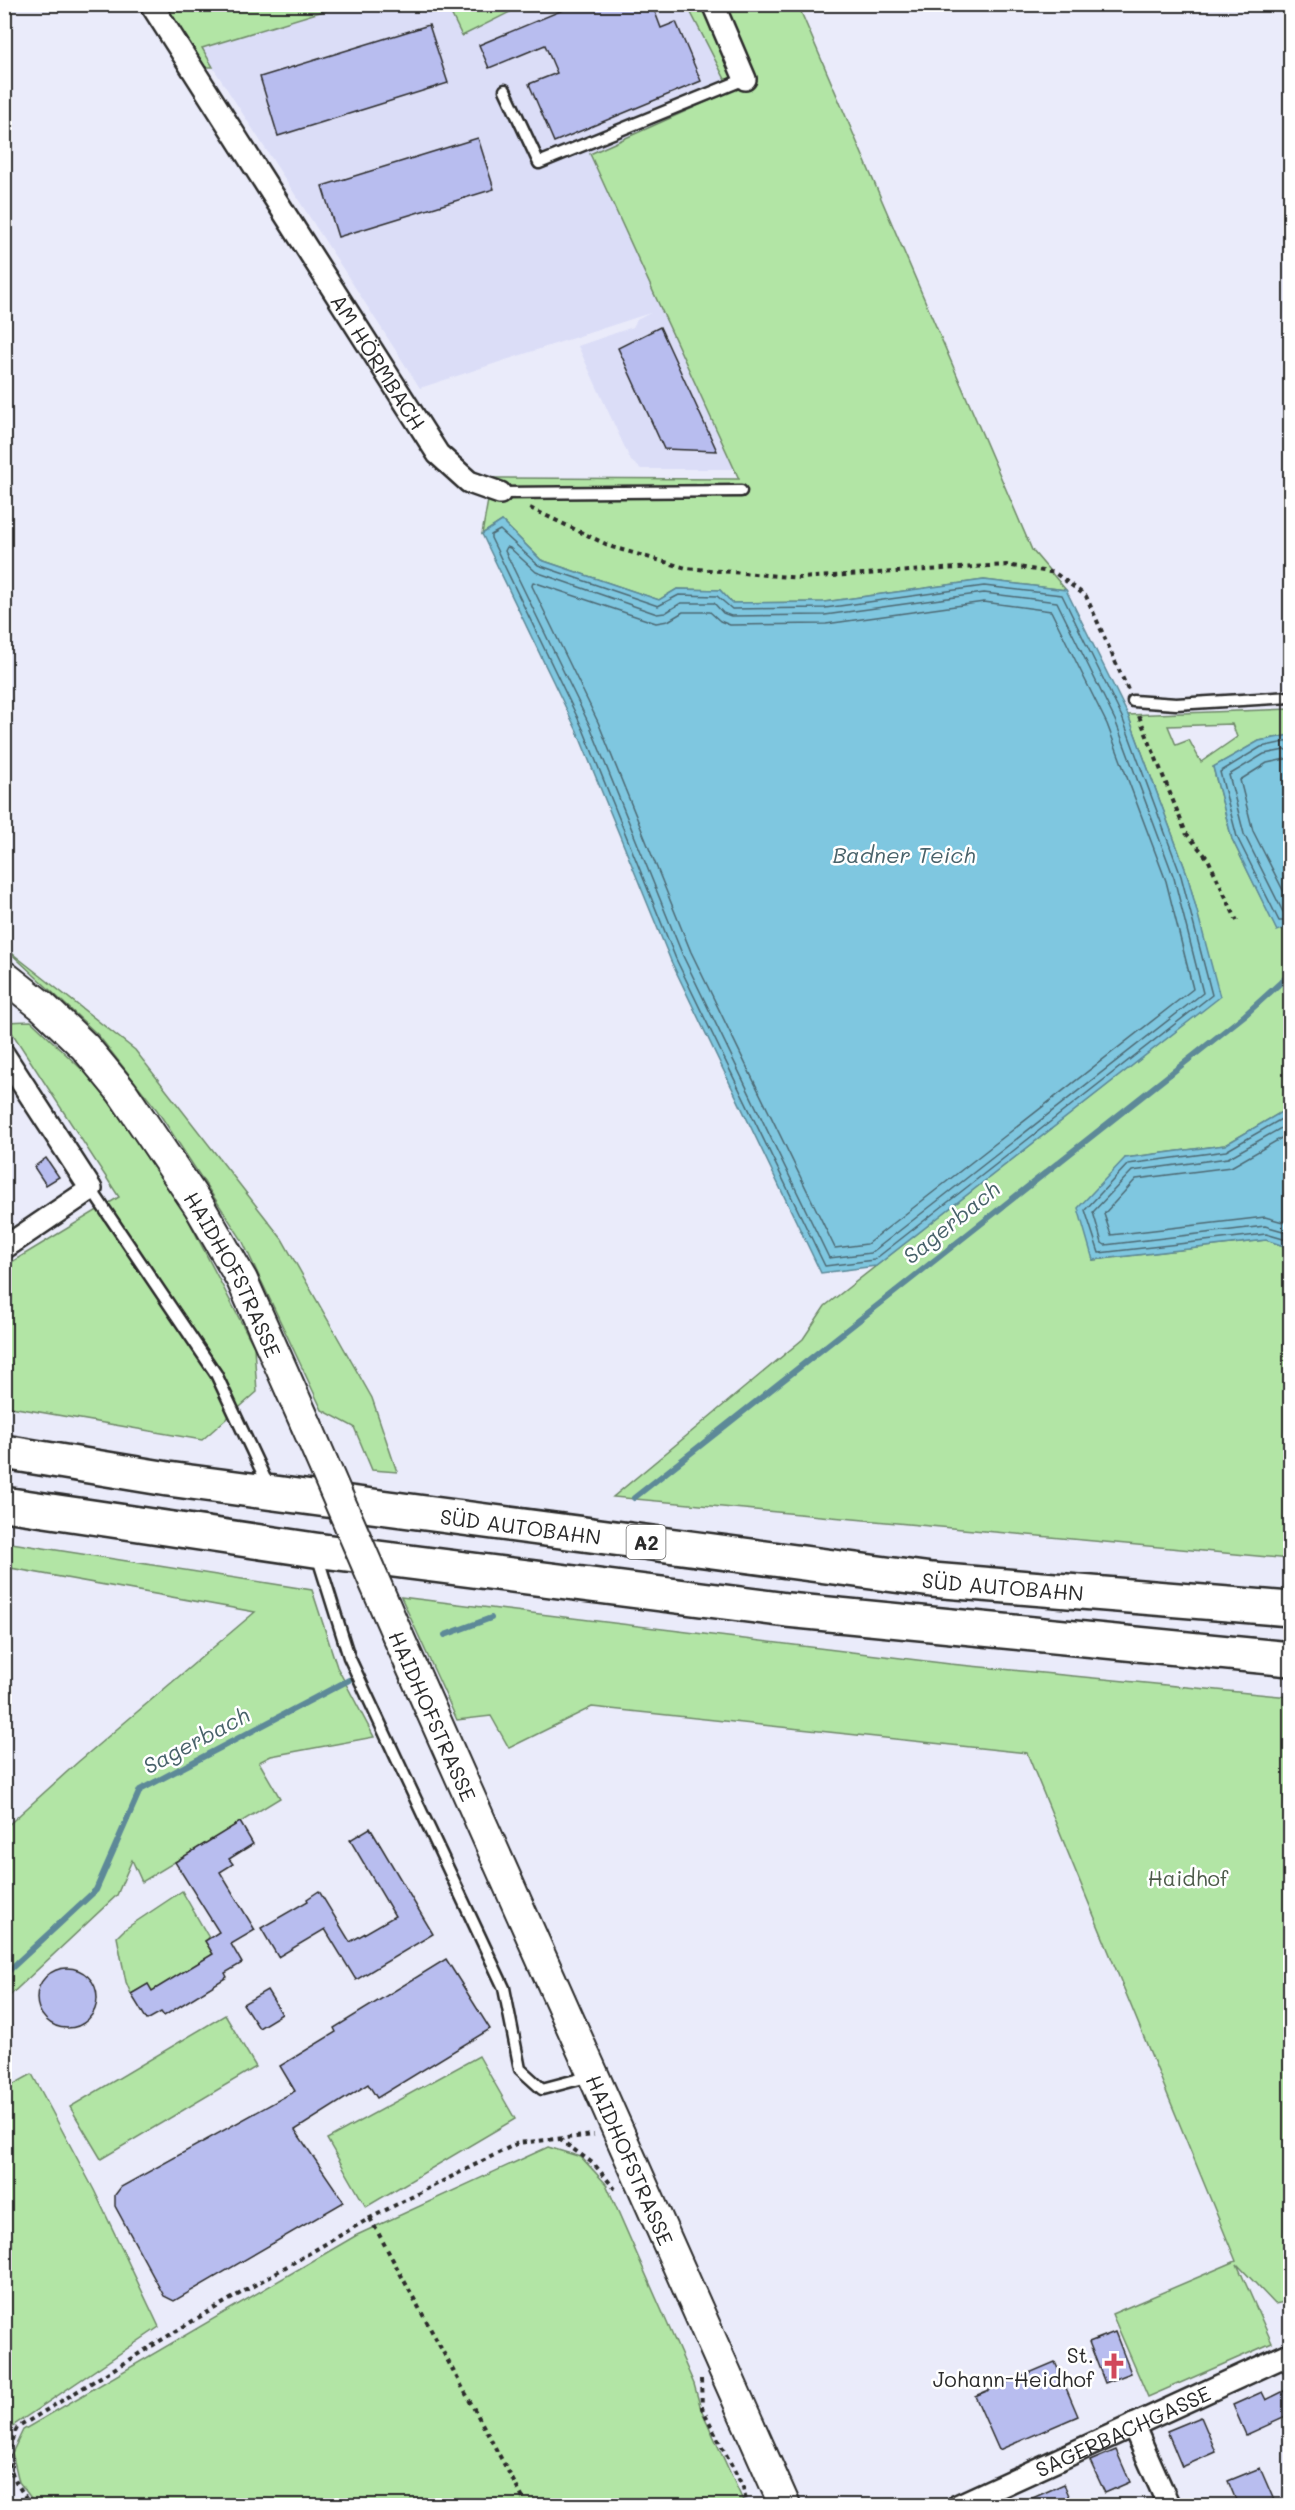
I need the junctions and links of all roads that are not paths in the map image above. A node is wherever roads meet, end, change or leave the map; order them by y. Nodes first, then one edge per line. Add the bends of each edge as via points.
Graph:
1 (151, 4) edge
2 (713, 4) edge
3 (745, 79) joint
4 (505, 90) dead end
5 (741, 491) dead end
6 (500, 493) joint
7 (1290, 697) edge
8 (1133, 701) road end
9 (4, 976) edge
10 (4, 1055) edge
11 (91, 1189) junction
12 (4, 1248) edge
13 (4, 1452) edge
14 (272, 1493) junction
15 (4, 1504) edge
16 (315, 1550) junction
17 (1290, 1609) edge
18 (1290, 1659) edge
19 (594, 2075) junction
20 (1289, 2358) edge
21 (1133, 2425) junction
22 (785, 2505) edge
23 (957, 2505) edge
24 (1169, 2505) edge

1 - 6 street, AM HÖRMBACH via 438,454 469,482
2 - 3 street
3 - 4 lane via 539,164
5 - 6 lane, AM HÖRMBACH
7 - 8 lane via 1176,704
9 - 19 street, HAIDHOFSTRASSE, bridge via 85,1047 122,1092 200,1206 242,1280
10 - 11 street
11 - 12 street
11 - 14 lane via 216,1374
13 - 14 highway, SÜD AUTOBAHN / A2
14 - 17 highway, SÜD AUTOBAHN / A2 via 932,1580
15 - 16 highway, A2
16 - 18 highway, A2 via 787,1610
16 - 19 lane via 349,1657 504,1988 520,2068 543,2089
19 - 22 street, HAIDHOFSTRASSE
20 - 21 street, SAGERBACHGASSE
21 - 23 street, SAGERBACHGASSE
21 - 24 street

